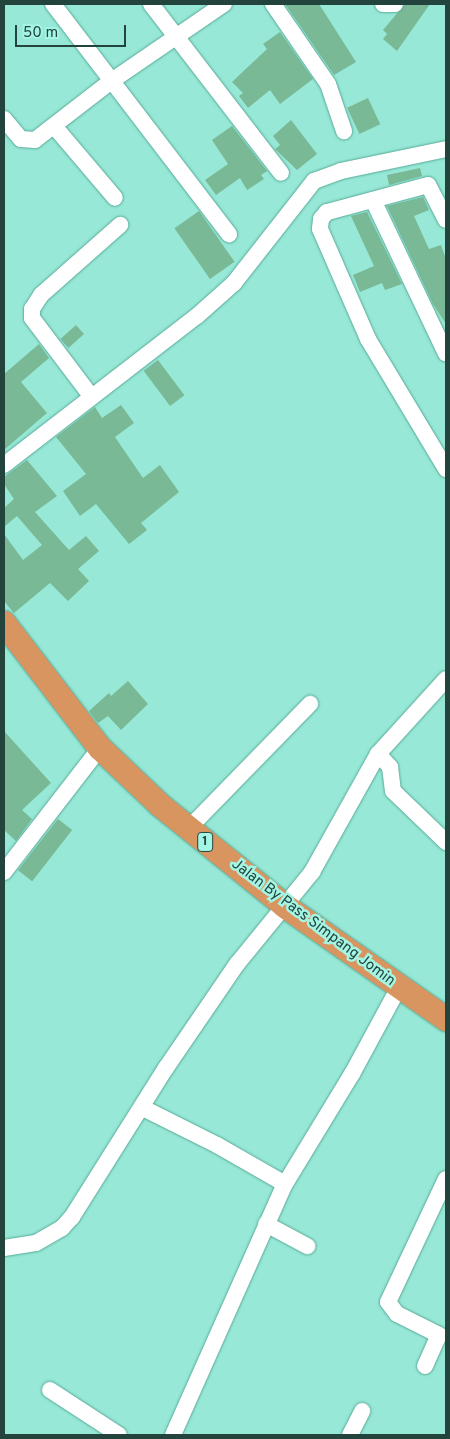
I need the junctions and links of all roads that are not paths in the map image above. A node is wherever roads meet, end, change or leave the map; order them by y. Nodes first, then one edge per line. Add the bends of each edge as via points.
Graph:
1 (52, 4) edge
2 (151, 4) edge
3 (224, 4) edge
4 (273, 4) edge
5 (383, 4) edge
6 (395, 4) edge
7 (177, 37) junction
8 (110, 82) junction
9 (4, 119) edge
10 (54, 126) junction
11 (344, 131) dead end
12 (446, 149) edge
13 (281, 173) dead end
14 (115, 198) dead end
15 (373, 200) junction
16 (446, 220) edge
17 (120, 225) dead end
18 (230, 234) dead end
19 (446, 354) edge
20 (91, 396) junction
21 (444, 463) edge
22 (4, 465) edge
23 (4, 623) edge
24 (446, 679) edge
25 (310, 704) dead end
26 (100, 748) junction
27 (378, 754) junction
28 (188, 829) junction
29 (446, 842) edge
30 (4, 872) edge
31 (285, 906) junction
32 (399, 987) junction
33 (446, 1019) edge
34 (143, 1108) junction
35 (446, 1179) edge
36 (285, 1184) junction
37 (266, 1224) junction
38 (308, 1246) dead end
39 (4, 1248) edge
40 (425, 1366) dead end
41 (50, 1390) dead end
42 (362, 1411) dead end
43 (119, 1435) edge
44 (173, 1435) edge
45 (350, 1435) edge

1 - 8 street
2 - 7 street
3 - 7 street
4 - 11 street via 328,84
5 - 6 street
7 - 8 street
7 - 13 street
8 - 10 street
8 - 18 street
9 - 10 street via 21,139 27,141 35,140
10 - 14 street
12 - 20 street via 341,171 314,181 234,283 197,316
15 - 16 street via 428,185
15 - 19 street
15 - 21 street via 328,212 321,219 320,229 368,339
17 - 20 street via 41,296 32,309 32,318
20 - 22 street
23 - 26 highway, Jalan By Pass Simpang Jomin / 1
24 - 27 street
25 - 28 street
26 - 28 highway, Jalan By Pass Simpang Jomin / 1
26 - 30 street
27 - 29 street via 390,768 392,791
27 - 31 street via 312,872
28 - 31 highway, Jalan By Pass Simpang Jomin / 1
31 - 32 highway, Jalan By Pass Simpang Jomin / 1
31 - 34 street via 237,964
32 - 33 highway, Jalan By Pass Simpang Jomin / 1
32 - 36 street via 352,1074
34 - 36 street via 225,1149
34 - 39 street via 62,1228 36,1243
35 - 40 street via 388,1302 397,1314 439,1335
36 - 37 street
37 - 38 street
37 - 44 street
41 - 43 street
42 - 45 street

